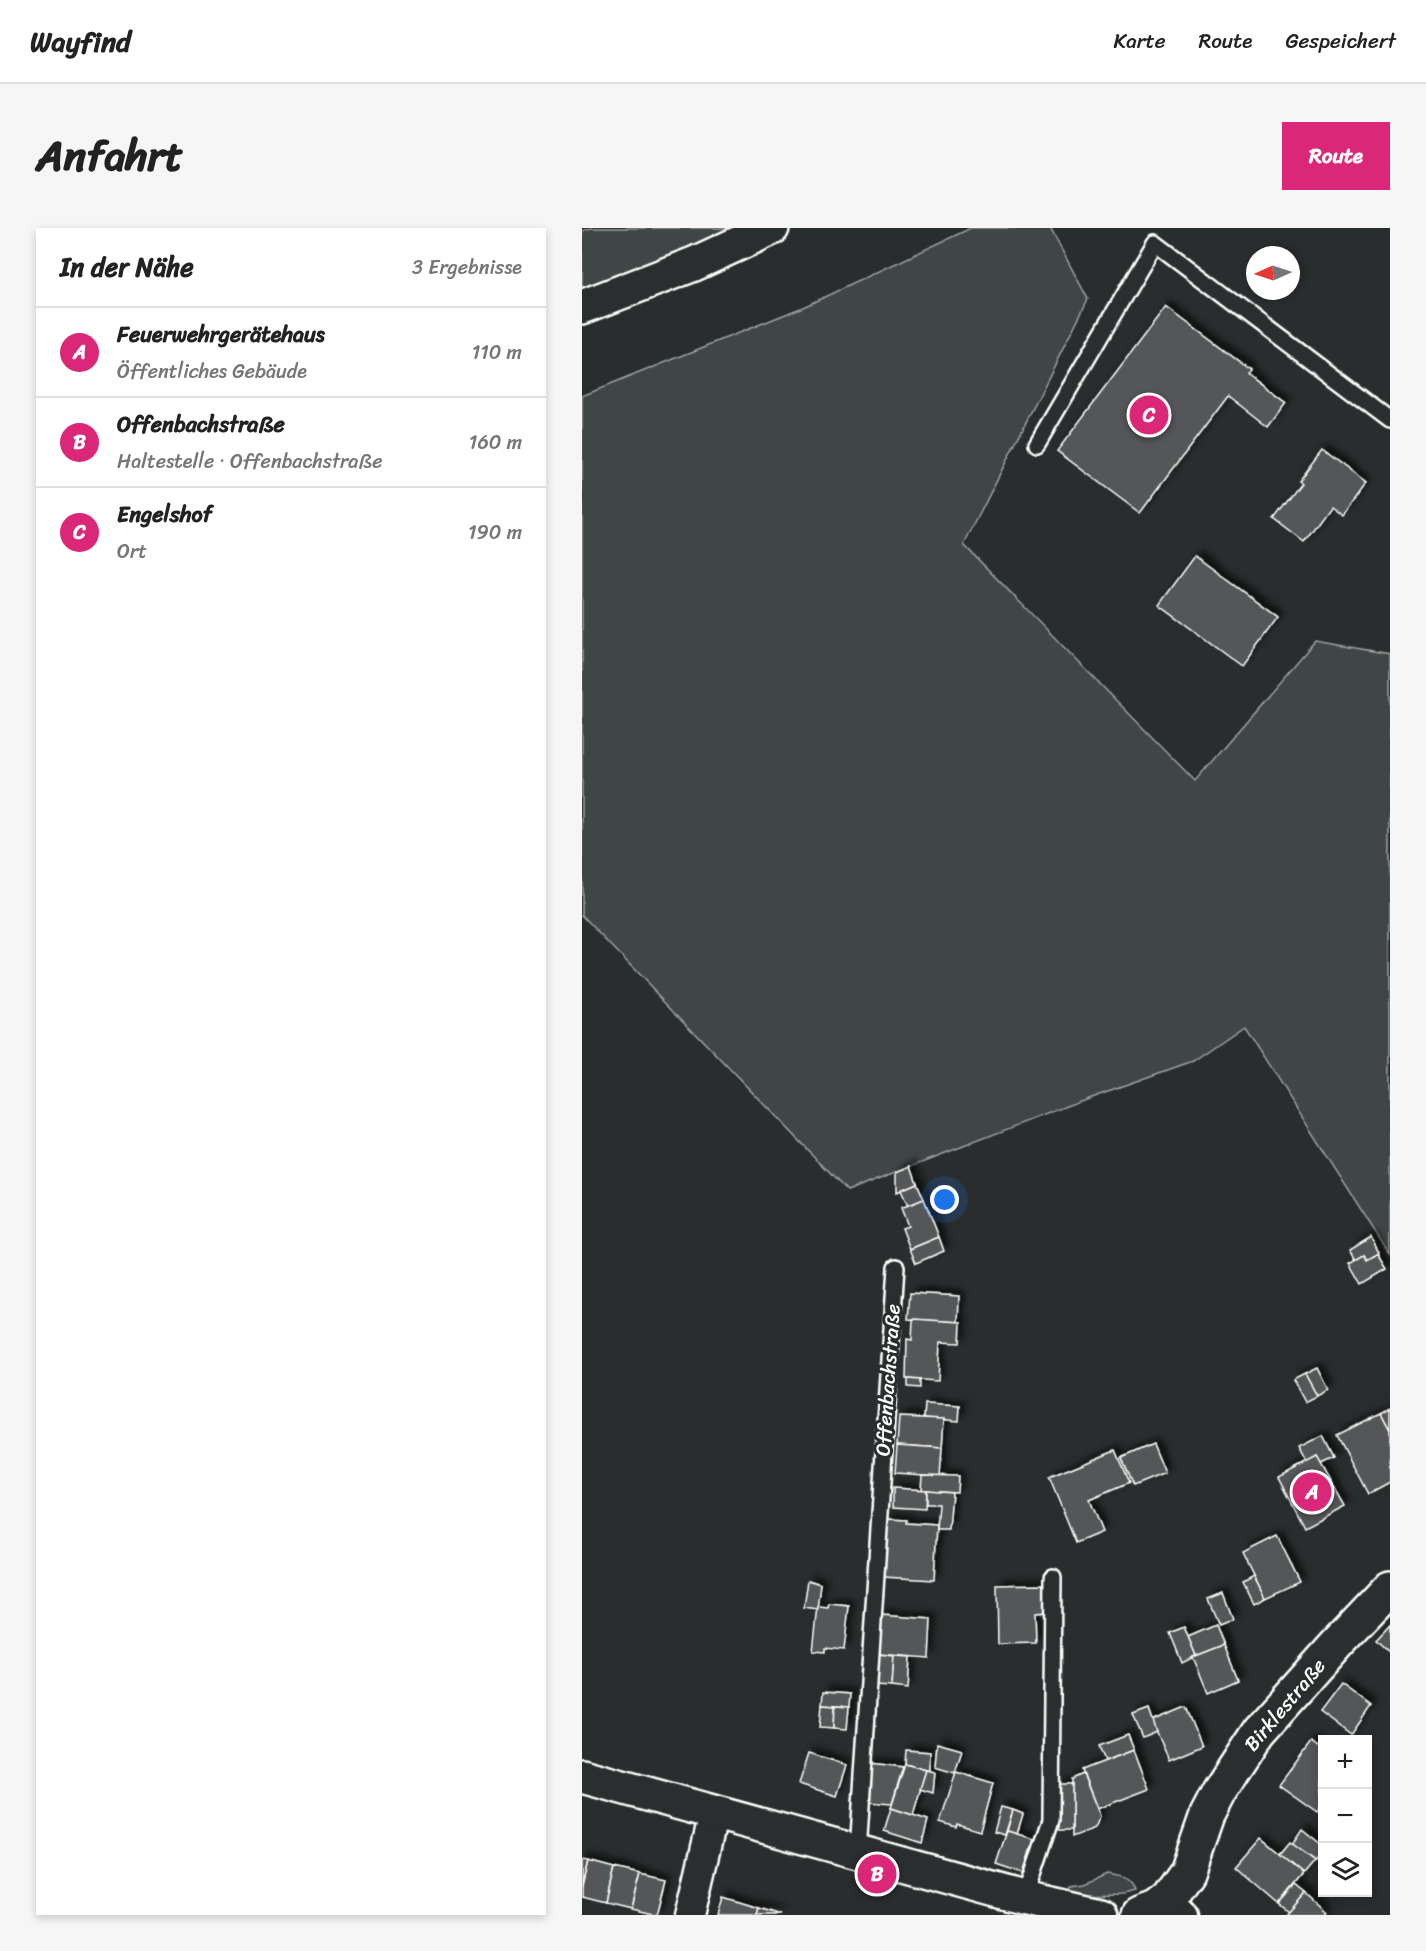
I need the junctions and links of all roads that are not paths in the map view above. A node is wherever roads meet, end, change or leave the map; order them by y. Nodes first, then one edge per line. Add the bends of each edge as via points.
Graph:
1 (772, 228) edge
2 (582, 307) edge
3 (1390, 420) edge
4 (1037, 444) dead end
5 (896, 1267) dead end
6 (1053, 1577) dead end
7 (1390, 1588) edge
8 (582, 1776) edge
9 (714, 1813) junction
10 (858, 1852) junction
11 (1025, 1898) junction
12 (1176, 1907) edge
13 (690, 1915) edge
14 (1101, 1915) edge
15 (1139, 1915) edge

1 - 2 street via 694,264
3 - 4 lane via 1155,243
5 - 10 lane, Offenbachstraße
6 - 11 lane via 1051,1820
7 - 12 street, Birklestraße via 1259,1731 1207,1815
8 - 9 street
9 - 10 street
9 - 13 street
10 - 11 street
11 - 14 street
12 - 15 street

